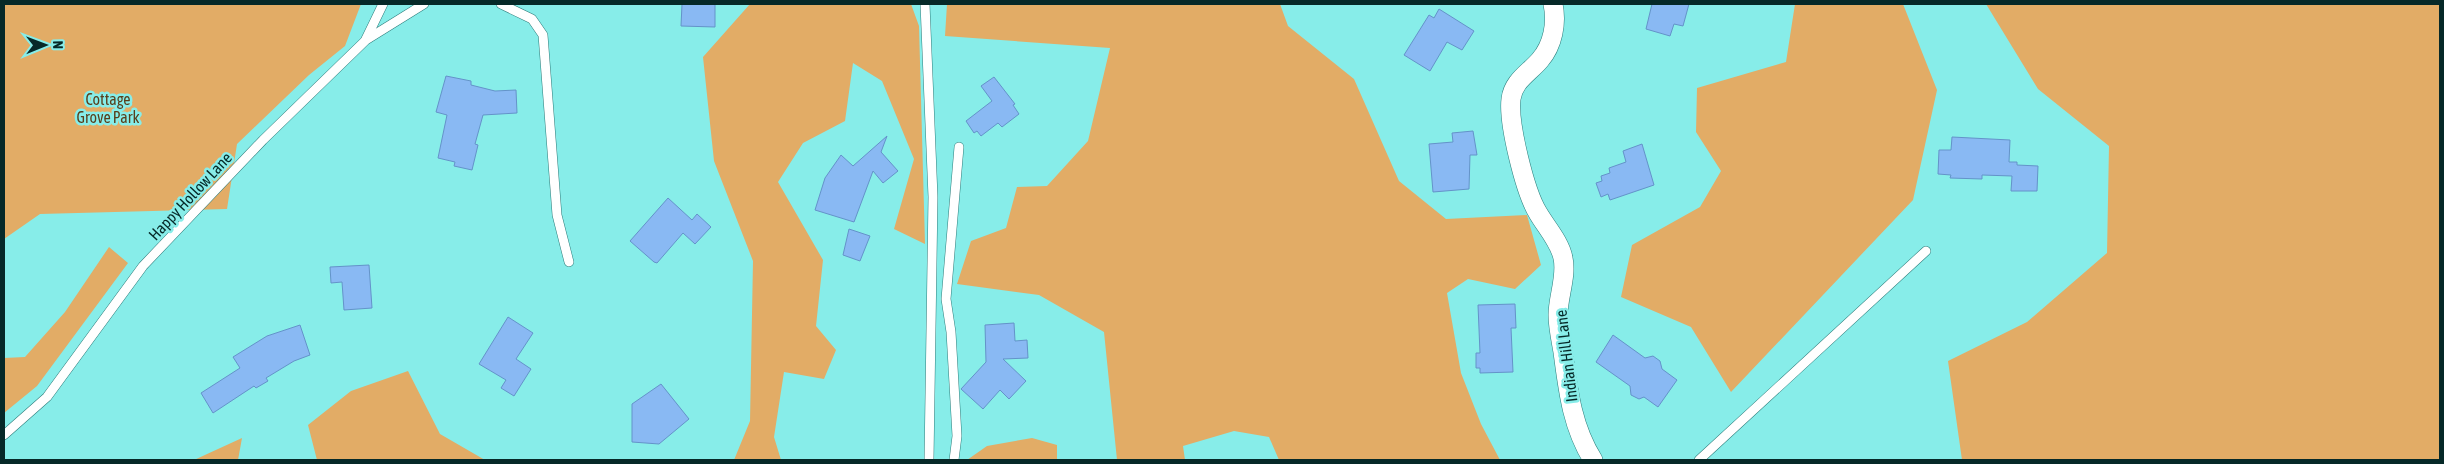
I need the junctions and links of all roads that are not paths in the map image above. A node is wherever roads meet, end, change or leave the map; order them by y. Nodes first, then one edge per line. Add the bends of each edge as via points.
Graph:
1 (383, 4) edge
2 (424, 4) edge
3 (501, 4) edge
4 (925, 4) edge
5 (1553, 4) edge
6 (366, 40) junction
7 (959, 147) dead end
8 (1926, 251) dead end
9 (569, 262) dead end
10 (4, 435) edge
11 (929, 460) edge
12 (954, 460) edge
13 (1593, 460) edge
14 (1699, 460) edge

1 - 6 lane
2 - 6 lane, Happy Hollow Lane
3 - 9 lane via 532,19 543,35 558,215
4 - 11 lane via 933,197
5 - 13 street, Indian Hill Lane via 1554,31 1540,60 1517,83 1511,99 1514,134 1536,211 1564,260 1558,316 1570,402 1582,443
6 - 10 lane, Happy Hollow Lane via 263,140 143,266 47,397
7 - 12 lane via 946,299 957,436
8 - 14 lane

